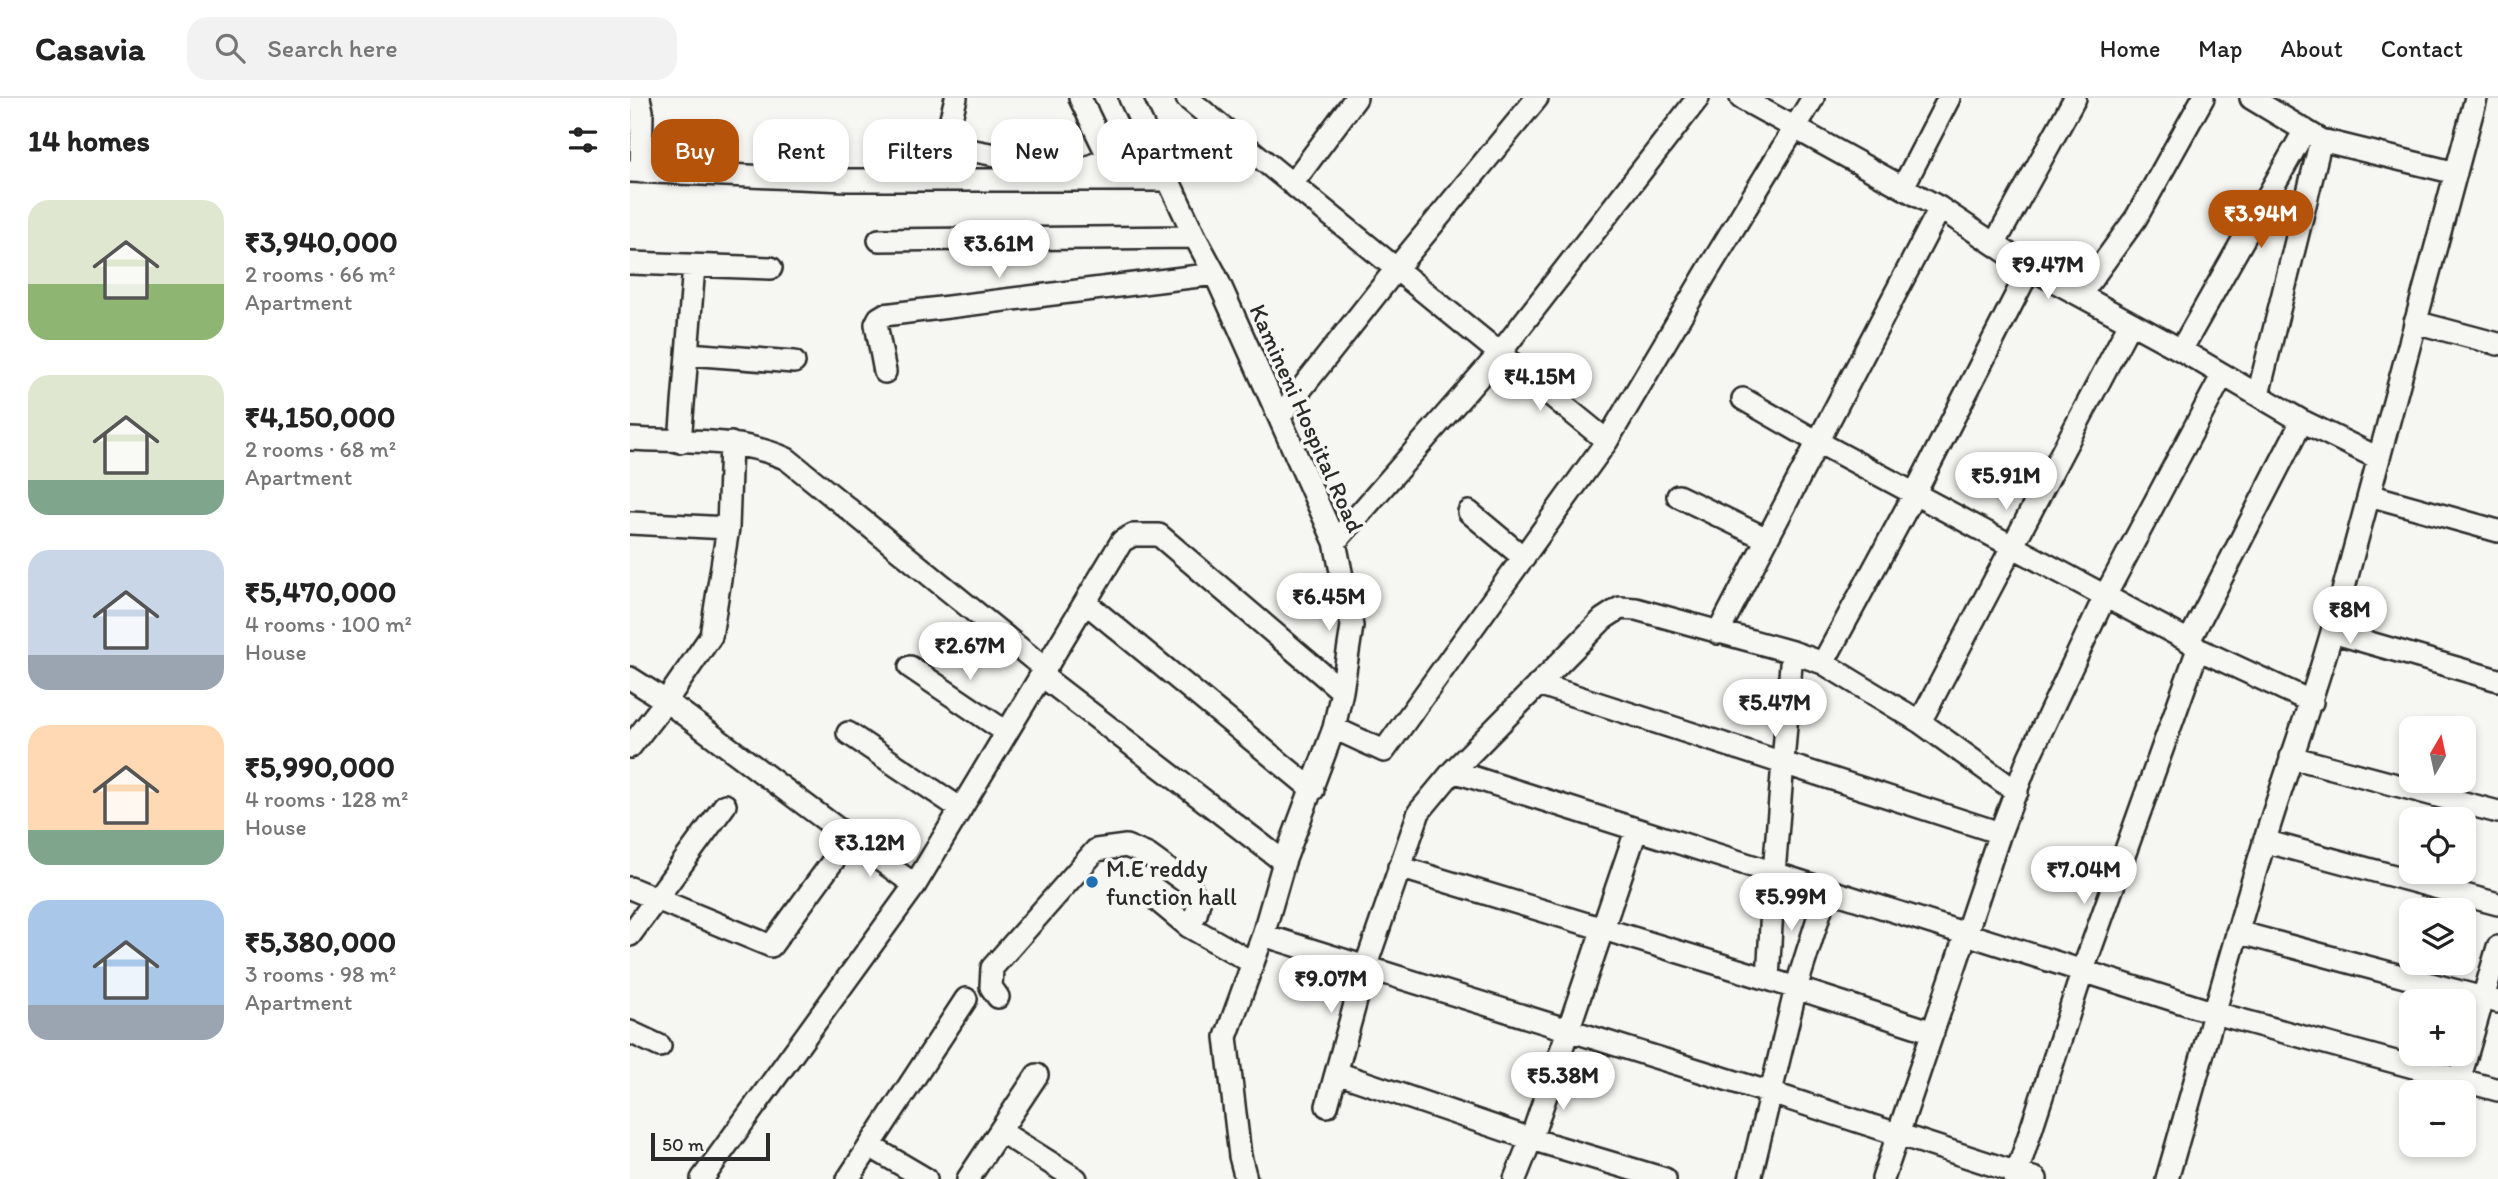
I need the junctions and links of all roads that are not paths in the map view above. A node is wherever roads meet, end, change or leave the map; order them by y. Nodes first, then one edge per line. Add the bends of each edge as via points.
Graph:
1 (639, 98) edge
2 (956, 98) edge
3 (1080, 98) edge
4 (1130, 98) edge
5 (1187, 98) edge
6 (1356, 98) edge
7 (1537, 98) edge
8 (1698, 98) edge
9 (1741, 98) edge
10 (1813, 98) edge
11 (1948, 98) edge
12 (2076, 98) edge
13 (2203, 98) edge
14 (2251, 98) edge
15 (2476, 98) edge
16 (1140, 119) edge
17 (1795, 127) junction
18 (1097, 133) edge
19 (2313, 135) junction
20 (1097, 164) edge
21 (635, 172) edge
22 (2456, 173) junction
23 (1097, 180) edge
24 (1169, 182) edge
25 (1292, 184) junction
26 (1903, 187) junction
27 (1941, 208) junction
28 (1195, 237) junction
29 (879, 240) dead end
30 (1995, 243) junction
31 (630, 263) edge
32 (694, 266) junction
33 (771, 268) dead end
34 (2030, 268) junction
35 (1396, 269) junction
36 (1215, 274) junction
37 (2080, 295) junction
38 (2415, 322) junction
39 (2130, 323) junction
40 (2498, 344) edge
41 (2181, 350) junction
42 (1500, 353) junction
43 (688, 354) junction
44 (794, 362) dead end
45 (885, 372) dead end
46 (2222, 376) junction
47 (2258, 395) junction
48 (1743, 399) dead end
49 (1279, 416) junction
50 (2302, 421) junction
51 (630, 439) edge
52 (1607, 441) junction
53 (680, 442) junction
54 (1818, 442) junction
55 (731, 443) junction
56 (2378, 458) junction
57 (1915, 493) junction
58 (2369, 495) junction
59 (1678, 496) dead end
60 (1469, 512) dead end
61 (630, 523) edge
62 (729, 528) junction
63 (2498, 531) edge
64 (1767, 539) junction
65 (1335, 541) junction
66 (2012, 546) junction
67 (1524, 558) junction
68 (2105, 596) junction
69 (1086, 603) junction
70 (2332, 632) junction
71 (1718, 633) junction
72 (2194, 645) junction
73 (1792, 652) junction
74 (1823, 663) junction
75 (910, 667) dead end
76 (1043, 672) junction
77 (630, 678) edge
78 (2498, 680) edge
79 (1538, 684) junction
80 (1342, 691) junction
81 (666, 701) junction
82 (2312, 702) junction
83 (1920, 722) junction
84 (1334, 728) junction
85 (1006, 732) junction
86 (848, 733) dead end
87 (630, 747) edge
88 (2291, 757) junction
89 (1784, 764) junction
90 (1453, 771) junction
91 (1312, 790) junction
92 (2017, 792) junction
93 (725, 805) dead end
94 (961, 809) junction
95 (2498, 812) edge
96 (1636, 831) junction
97 (2000, 833) junction
98 (849, 839) junction
99 (2264, 841) junction
100 (1284, 862) junction
101 (1399, 867) junction
102 (1773, 873) junction
103 (915, 885) junction
104 (630, 888) edge
105 (1827, 890) junction
106 (656, 899) junction
107 (1159, 902) dead end
108 (2498, 904) edge
109 (1188, 926) junction
110 (1603, 929) junction
111 (2237, 932) junction
112 (630, 935) edge
113 (1263, 935) junction
114 (1965, 935) junction
115 (2498, 947) edge
116 (1253, 963) junction
117 (1365, 968) junction
118 (2083, 970) junction
119 (1768, 979) junction
120 (1797, 988) junction
121 (998, 997) dead end
122 (966, 999) dead end
123 (2491, 1000) edge
124 (2215, 1013) junction
125 (1568, 1029) junction
126 (630, 1032) edge
127 (1933, 1032) junction
128 (660, 1046) dead end
129 (1337, 1073) junction
130 (1037, 1074) dead end
131 (2459, 1080) joint
132 (2476, 1084) edge
133 (2498, 1090) edge
134 (1771, 1093) junction
135 (1327, 1106) dead end
136 (1000, 1131) junction
137 (1898, 1135) junction
138 (1531, 1139) junction
139 (870, 1146) junction
140 (2022, 1177) edge
141 (702, 1179) edge
142 (848, 1179) edge
143 (926, 1179) edge
144 (968, 1179) edge
145 (1076, 1179) edge
146 (1246, 1179) edge
147 (1515, 1179) edge
148 (1665, 1179) edge
149 (1750, 1179) edge
150 (1883, 1179) edge
151 (2167, 1179) edge

1 - 21 street via 642,111
2 - 20 street via 948,138 951,145 1082,171
3 - 18 street
4 - 16 street, Kamineni Hospital Road
5 - 25 street
6 - 25 street
7 - 35 street
8 - 42 street
9 - 17 street
10 - 17 street
11 - 26 street
12 - 30 street
13 - 37 street via 2136,218
14 - 19 street
15 - 22 street
17 - 26 street
17 - 52 street
19 - 22 street
19 - 41 street
19 - 47 street
21 - 23 street via 846,180
22 - 38 street
24 - 28 street, Kamineni Hospital Road
25 - 35 street
26 - 27 street
27 - 30 street
27 - 54 street
28 - 29 street
28 - 36 street, Kamineni Hospital Road
30 - 34 street
31 - 32 street
32 - 33 street
32 - 43 street
34 - 37 street
34 - 57 street
35 - 42 street
35 - 49 street
36 - 45 street via 884,315 876,324
36 - 49 street, Kamineni Hospital Road
37 - 39 street
38 - 40 street
38 - 56 street
39 - 41 street
39 - 66 street
41 - 46 street
42 - 52 street
42 - 65 street
43 - 44 street
43 - 53 street
46 - 47 street
46 - 68 street
47 - 50 street
48 - 54 street
49 - 65 street, Kamineni Hospital Road
50 - 56 street
50 - 72 street
51 - 53 street
52 - 67 street
53 - 55 street
54 - 57 street
54 - 64 street
55 - 62 street
55 - 76 street via 765,449 787,459
56 - 58 street
57 - 66 street
57 - 74 street
58 - 63 street
58 - 70 street
59 - 64 street
60 - 67 street
61 - 62 street
62 - 81 street via 711,636
64 - 71 street
65 - 80 street, Kamineni Hospital Road via 1352,626
66 - 68 street
66 - 83 street
67 - 84 street via 1384,751
68 - 72 street
68 - 92 street
69 - 76 street
69 - 80 street via 1122,541 1133,535 1159,535
69 - 91 street
70 - 78 street
70 - 82 street
71 - 73 street
71 - 79 street via 1620,608
72 - 82 street
72 - 118 street
73 - 74 street
73 - 89 street
74 - 83 street
75 - 85 street
76 - 85 street
76 - 100 street
77 - 81 street
79 - 89 street
79 - 90 street
80 - 84 street, Kamineni Hospital Road
81 - 87 street
81 - 98 street
82 - 88 street
83 - 92 street
84 - 91 street, Kamineni Hospital Road
85 - 94 street
86 - 94 street
88 - 95 street
88 - 99 street
89 - 97 street
89 - 102 street
90 - 96 street
90 - 101 street via 1419,812
91 - 100 street, Kamineni Hospital Road
92 - 97 street
93 - 106 street
94 - 103 street
96 - 102 street
96 - 110 street
97 - 114 street
98 - 103 street
98 - 106 street via 771,946
99 - 108 street
99 - 111 street
100 - 113 street, Kamineni Hospital Road
101 - 110 street
101 - 117 street
102 - 105 street
102 - 119 street
103 - 141 street
104 - 106 street
105 - 114 street
105 - 120 street
106 - 112 street
107 - 109 street
109 - 116 street
109 - 121 street via 1199,902 1188,884 1148,855 1126,846 1096,850 992,968 991,987
110 - 119 street
110 - 125 street
111 - 123 street
111 - 124 street
113 - 116 street, Kamineni Hospital Road
113 - 117 street
114 - 118 street
114 - 127 street
115 - 123 street
116 - 146 street, Kamineni Hospital Road via 1226,1037
117 - 125 street
117 - 129 street
118 - 124 street
118 - 140 street
119 - 120 street
120 - 127 street
120 - 134 street
122 - 139 street
123 - 131 street
124 - 131 street
124 - 151 street
125 - 134 street
125 - 138 street
126 - 128 street
127 - 137 street
129 - 135 street
129 - 138 street
130 - 136 street
132 - 133 street
134 - 137 street
134 - 149 street
136 - 144 street
136 - 145 street
137 - 140 street
137 - 150 street
138 - 147 street
138 - 148 street
139 - 142 street
139 - 143 street

